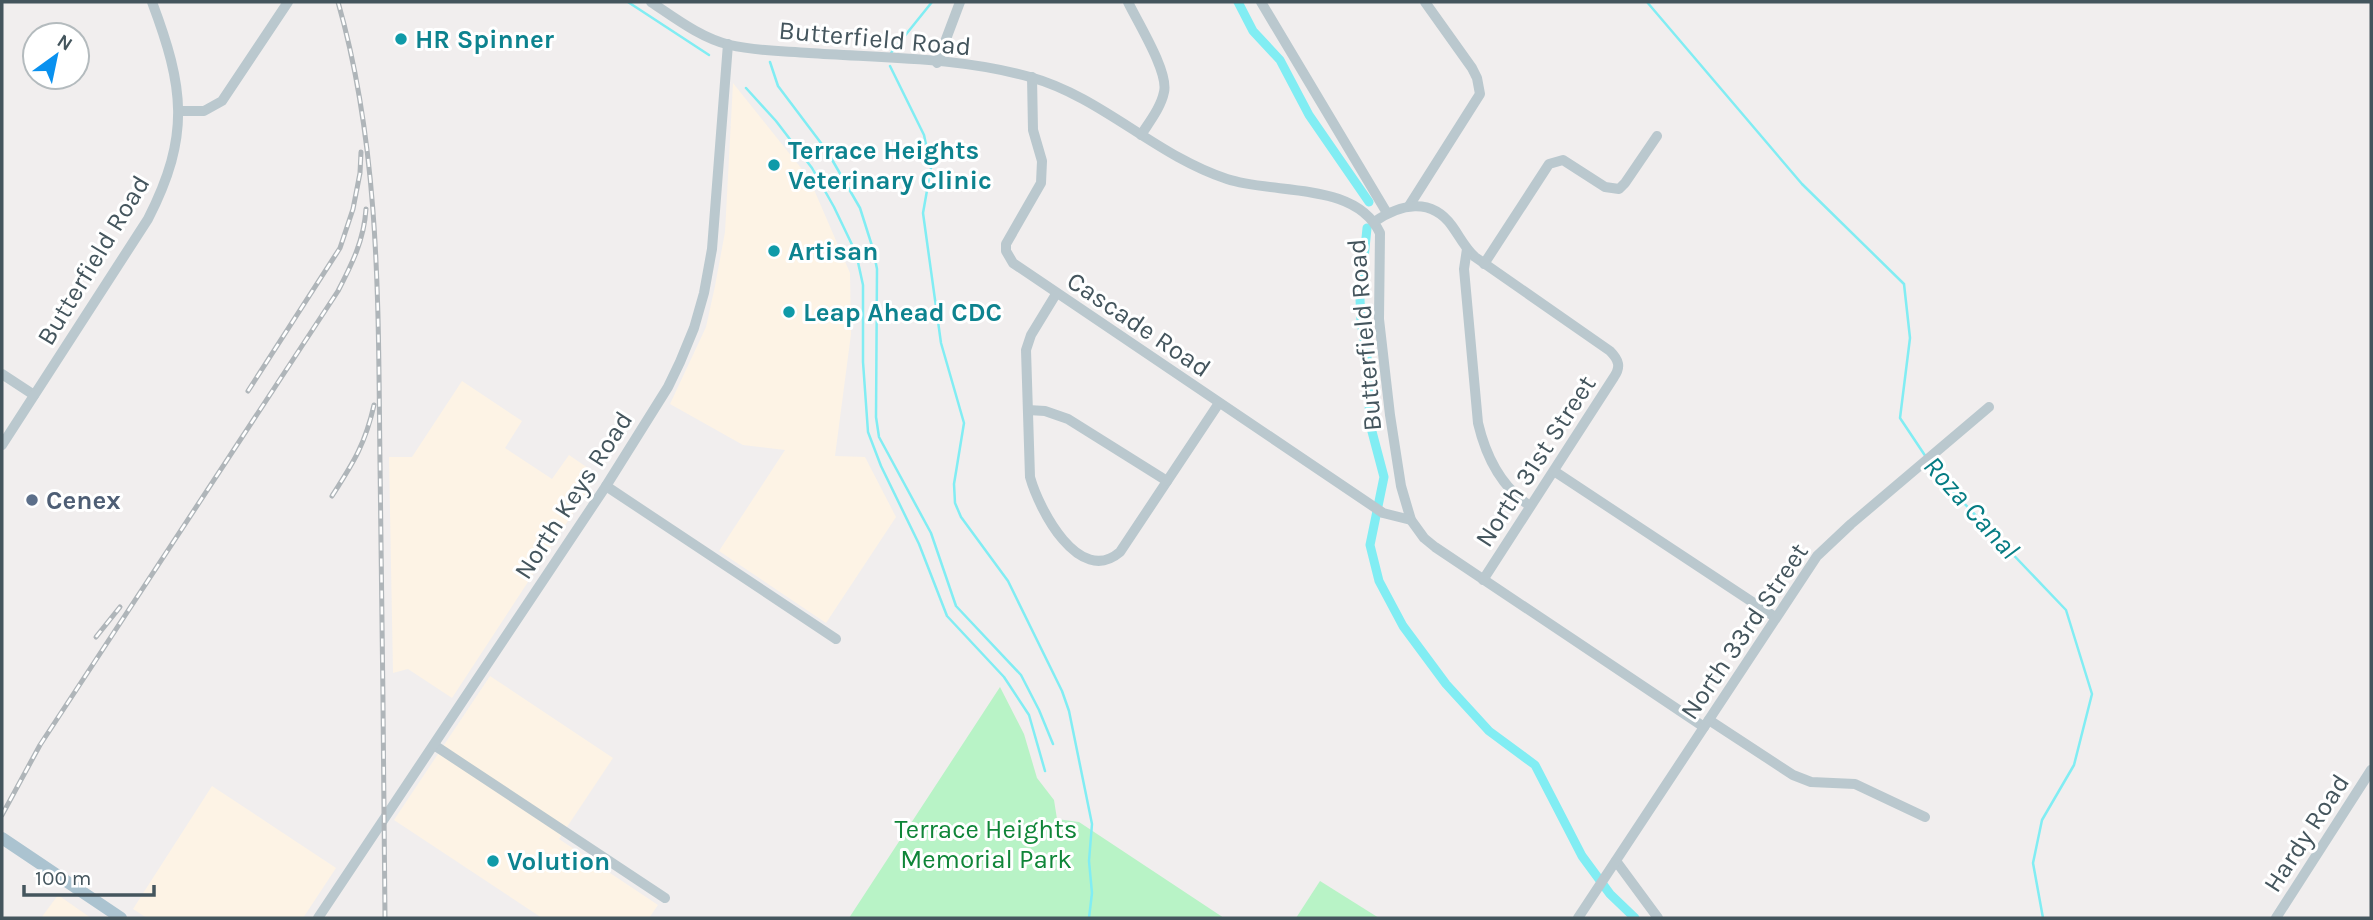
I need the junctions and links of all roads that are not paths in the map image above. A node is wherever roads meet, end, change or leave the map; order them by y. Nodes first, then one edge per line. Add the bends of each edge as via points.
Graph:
1 (152, 2) edge
2 (288, 2) edge
3 (651, 2) edge
4 (960, 2) edge
5 (1128, 2) edge
6 (1261, 2) edge
7 (1425, 2) edge
8 (728, 44) junction
9 (937, 63) junction
10 (1031, 77) junction
11 (179, 111) junction
12 (1141, 135) junction
13 (1657, 136) dead end
14 (1409, 206) junction
15 (1387, 213) junction
16 (1374, 222) junction
17 (1467, 249) junction
18 (1485, 264) junction
19 (1056, 294) junction
20 (2, 374) edge
21 (34, 395) junction
22 (1219, 403) junction
23 (1989, 407) dead end
24 (1028, 411) junction
25 (2, 444) edge
26 (1553, 471) junction
27 (1167, 481) junction
28 (606, 486) junction
29 (1530, 506) junction
30 (1411, 520) junction
31 (1483, 580) junction
32 (1775, 617) junction
33 (836, 639) dead end
34 (1707, 724) junction
35 (434, 745) junction
36 (2371, 770) edge
37 (1925, 817) dead end
38 (2, 838) edge
39 (1616, 861) junction
40 (665, 898) dead end
41 (121, 918) edge
42 (318, 918) edge
43 (1578, 918) edge
44 (1658, 918) edge
45 (2276, 918) edge

1 - 11 street, Butterfield Road via 170,51
2 - 11 street via 222,101 204,111
3 - 8 street, Butterfield Road
4 - 9 street
5 - 12 street via 1165,83
6 - 15 street
7 - 14 street via 1472,68 1480,94
8 - 9 street, Butterfield Road
8 - 28 street, North Keys Road via 712,248 704,293 668,387
9 - 10 street, Butterfield Road
10 - 12 street, Butterfield Road via 1073,94
10 - 19 street, Cascade Road via 1041,183 1006,251 1017,267
11 - 21 street, Butterfield Road via 172,161 156,203
12 - 16 street, Butterfield Road via 1210,173 1268,189 1337,197 1359,206
13 - 18 street via 1619,189 1605,187 1563,160 1549,164
14 - 15 street
14 - 17 street via 1444,216
15 - 16 street
16 - 30 street, Butterfield Road via 1381,244 1379,318 1390,415
17 - 18 street
17 - 29 street via 1464,269 1483,445 1510,490
18 - 26 street, North 31st Street via 1610,351 1619,364
19 - 22 street, Cascade Road
19 - 24 street via 1026,350
20 - 21 street
21 - 25 street, Butterfield Road
22 - 27 street
22 - 30 street, Cascade Road via 1383,513
23 - 32 street, North 33rd Street via 1817,556
24 - 27 street via 1068,419
24 - 27 street via 1030,477 1044,512 1083,557 1105,561 1120,552
26 - 29 street, North 31st Street
26 - 32 street
28 - 33 street
28 - 35 street, North Keys Road
29 - 31 street, North 31st Street
30 - 31 street, Butterfield Road via 1424,538
31 - 34 street, Butterfield Road
32 - 34 street, North 33rd Street
34 - 37 street, Butterfield Road via 1793,775 1811,782 1855,784
34 - 39 street, North 33rd Street
35 - 40 street
35 - 42 street, North Keys Road
36 - 45 street, Hardy Road
38 - 41 main road
39 - 43 street, North 33rd Street
39 - 44 street

